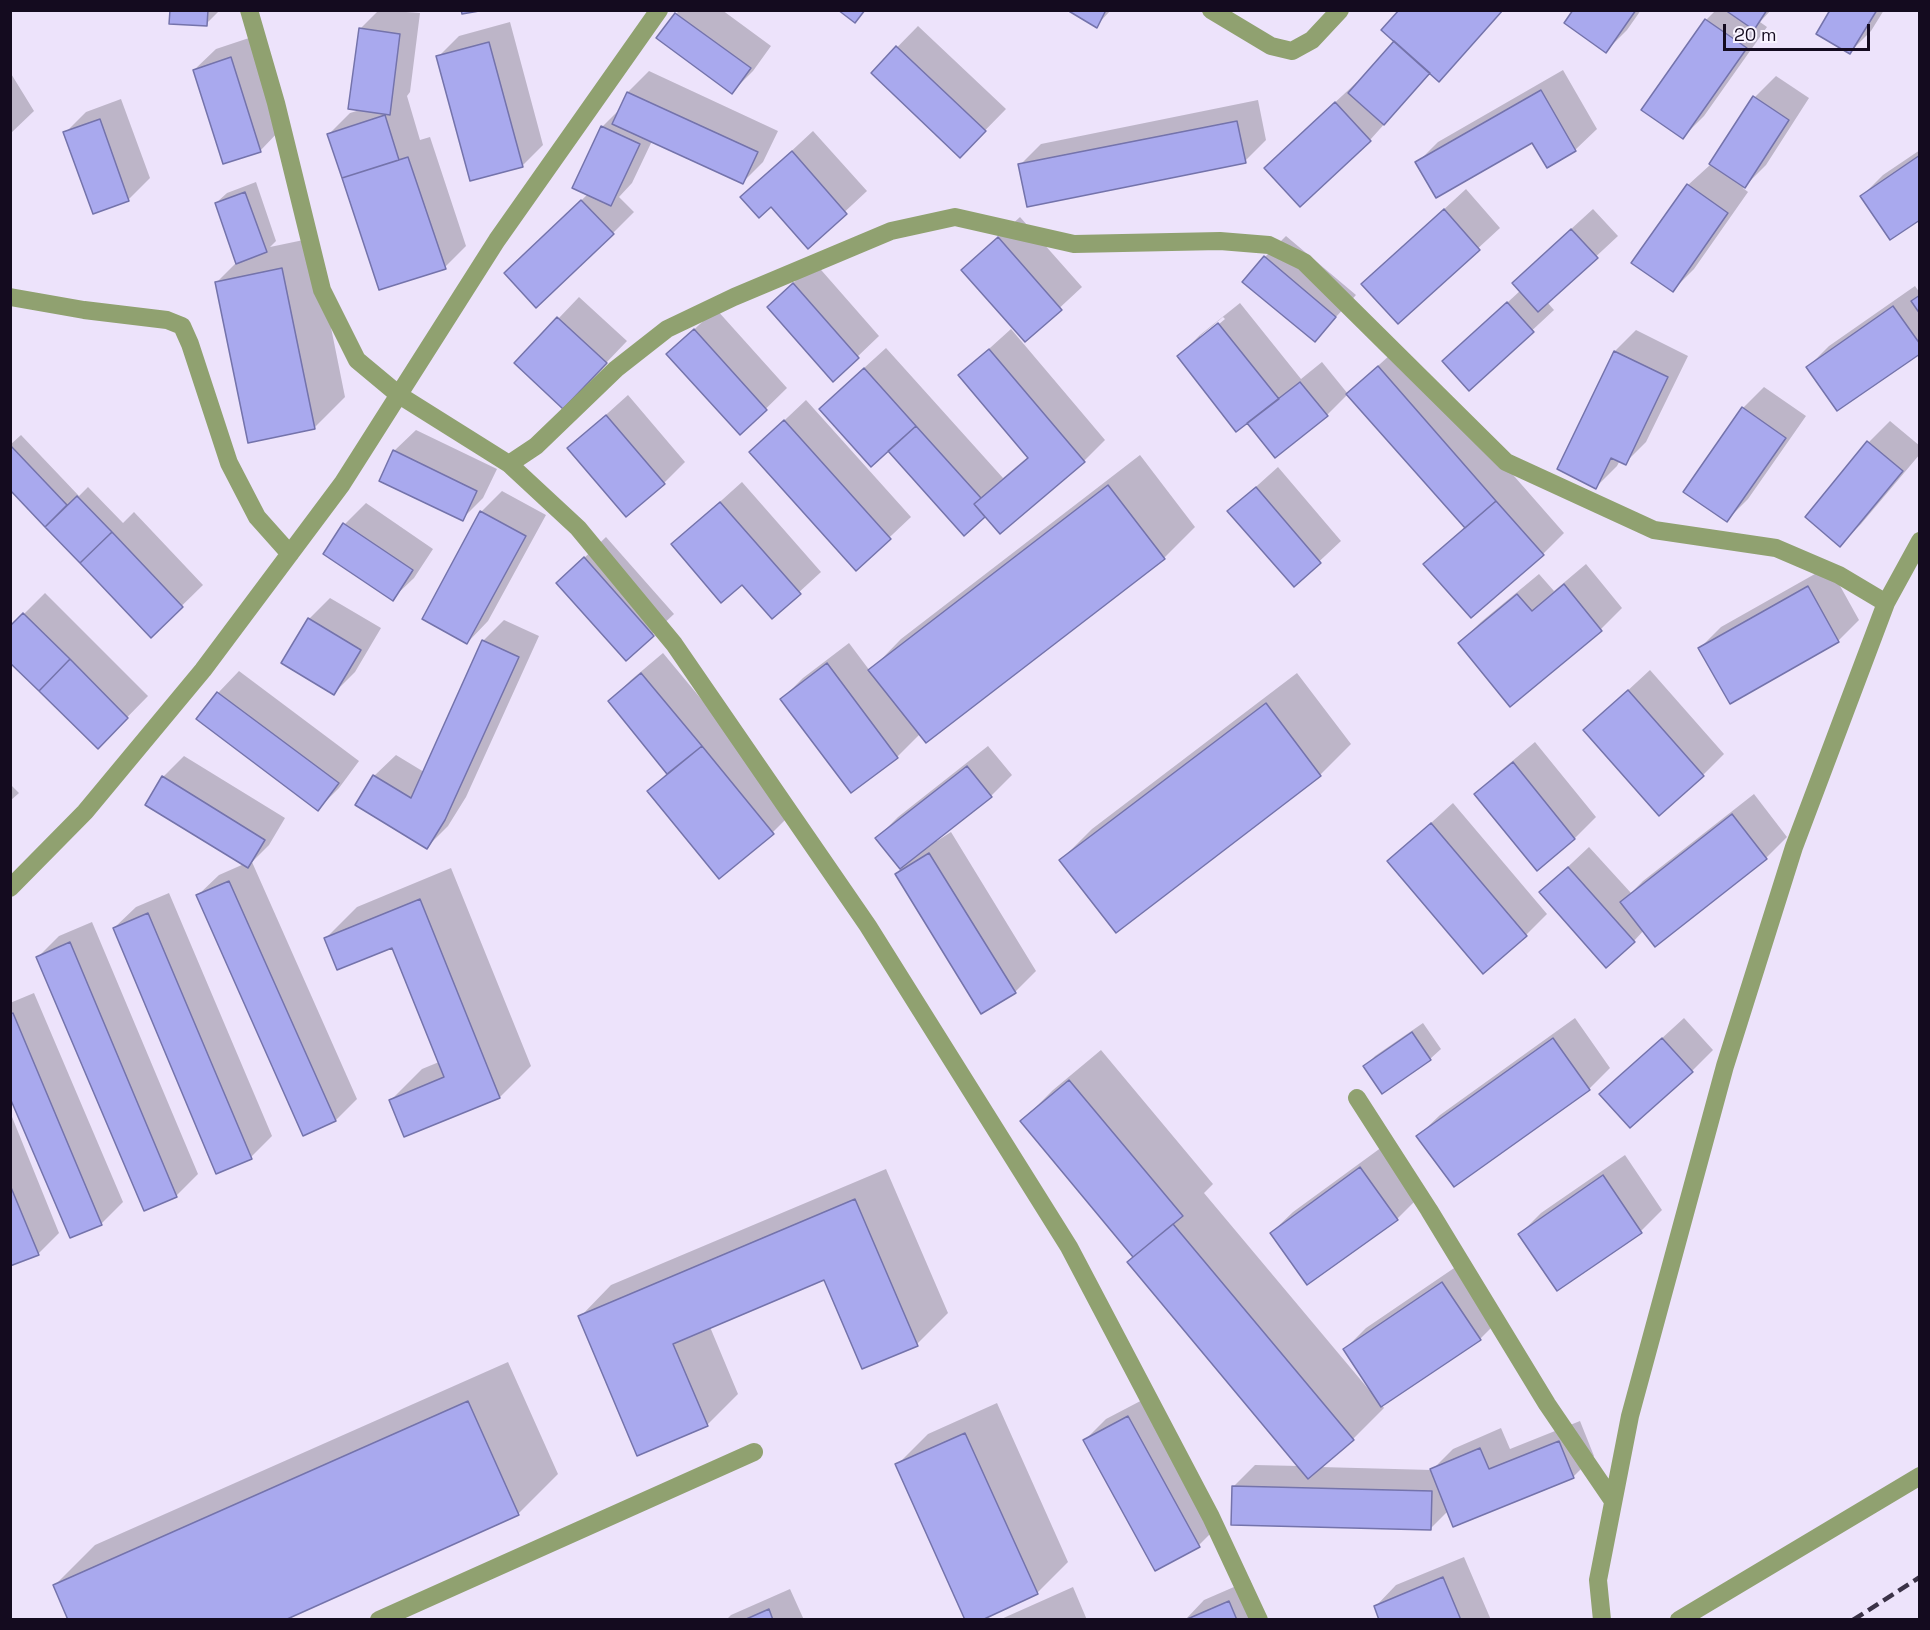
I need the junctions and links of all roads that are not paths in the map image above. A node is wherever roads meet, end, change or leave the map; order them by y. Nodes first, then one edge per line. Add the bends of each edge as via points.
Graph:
1 (249, 10) edge
2 (659, 10) edge
3 (1212, 10) edge
4 (1340, 10) edge
5 (10, 297) edge
6 (399, 395) junction
7 (509, 464) junction
8 (1920, 541) edge
9 (290, 554) junction
10 (1886, 603) junction
11 (10, 888) edge
12 (1357, 1098) dead end
13 (754, 1452) dead end
14 (1920, 1476) edge
15 (1614, 1501) junction
16 (1680, 1619) edge
17 (379, 1620) edge
18 (1259, 1620) edge
19 (1602, 1620) edge

1 - 6 street via 322,290 357,360
2 - 6 street via 497,240
3 - 4 street via 1271,46 1292,51 1312,40
5 - 9 street via 167,320 182,326 229,463 257,517
6 - 7 street
6 - 9 street via 342,484
7 - 10 street via 536,446 616,369 667,329 891,231 955,217 1074,244 1220,241 1269,245 1304,262 1506,462 1654,531 1776,548 1839,575
7 - 18 street via 578,528 674,644 868,926 1069,1247 1211,1517
8 - 10 street
9 - 11 street via 203,670 92,803
10 - 15 street via 1794,847 1729,1055 1630,1416
12 - 15 street via 1547,1404
13 - 17 street
14 - 16 street
15 - 19 street via 1598,1580

